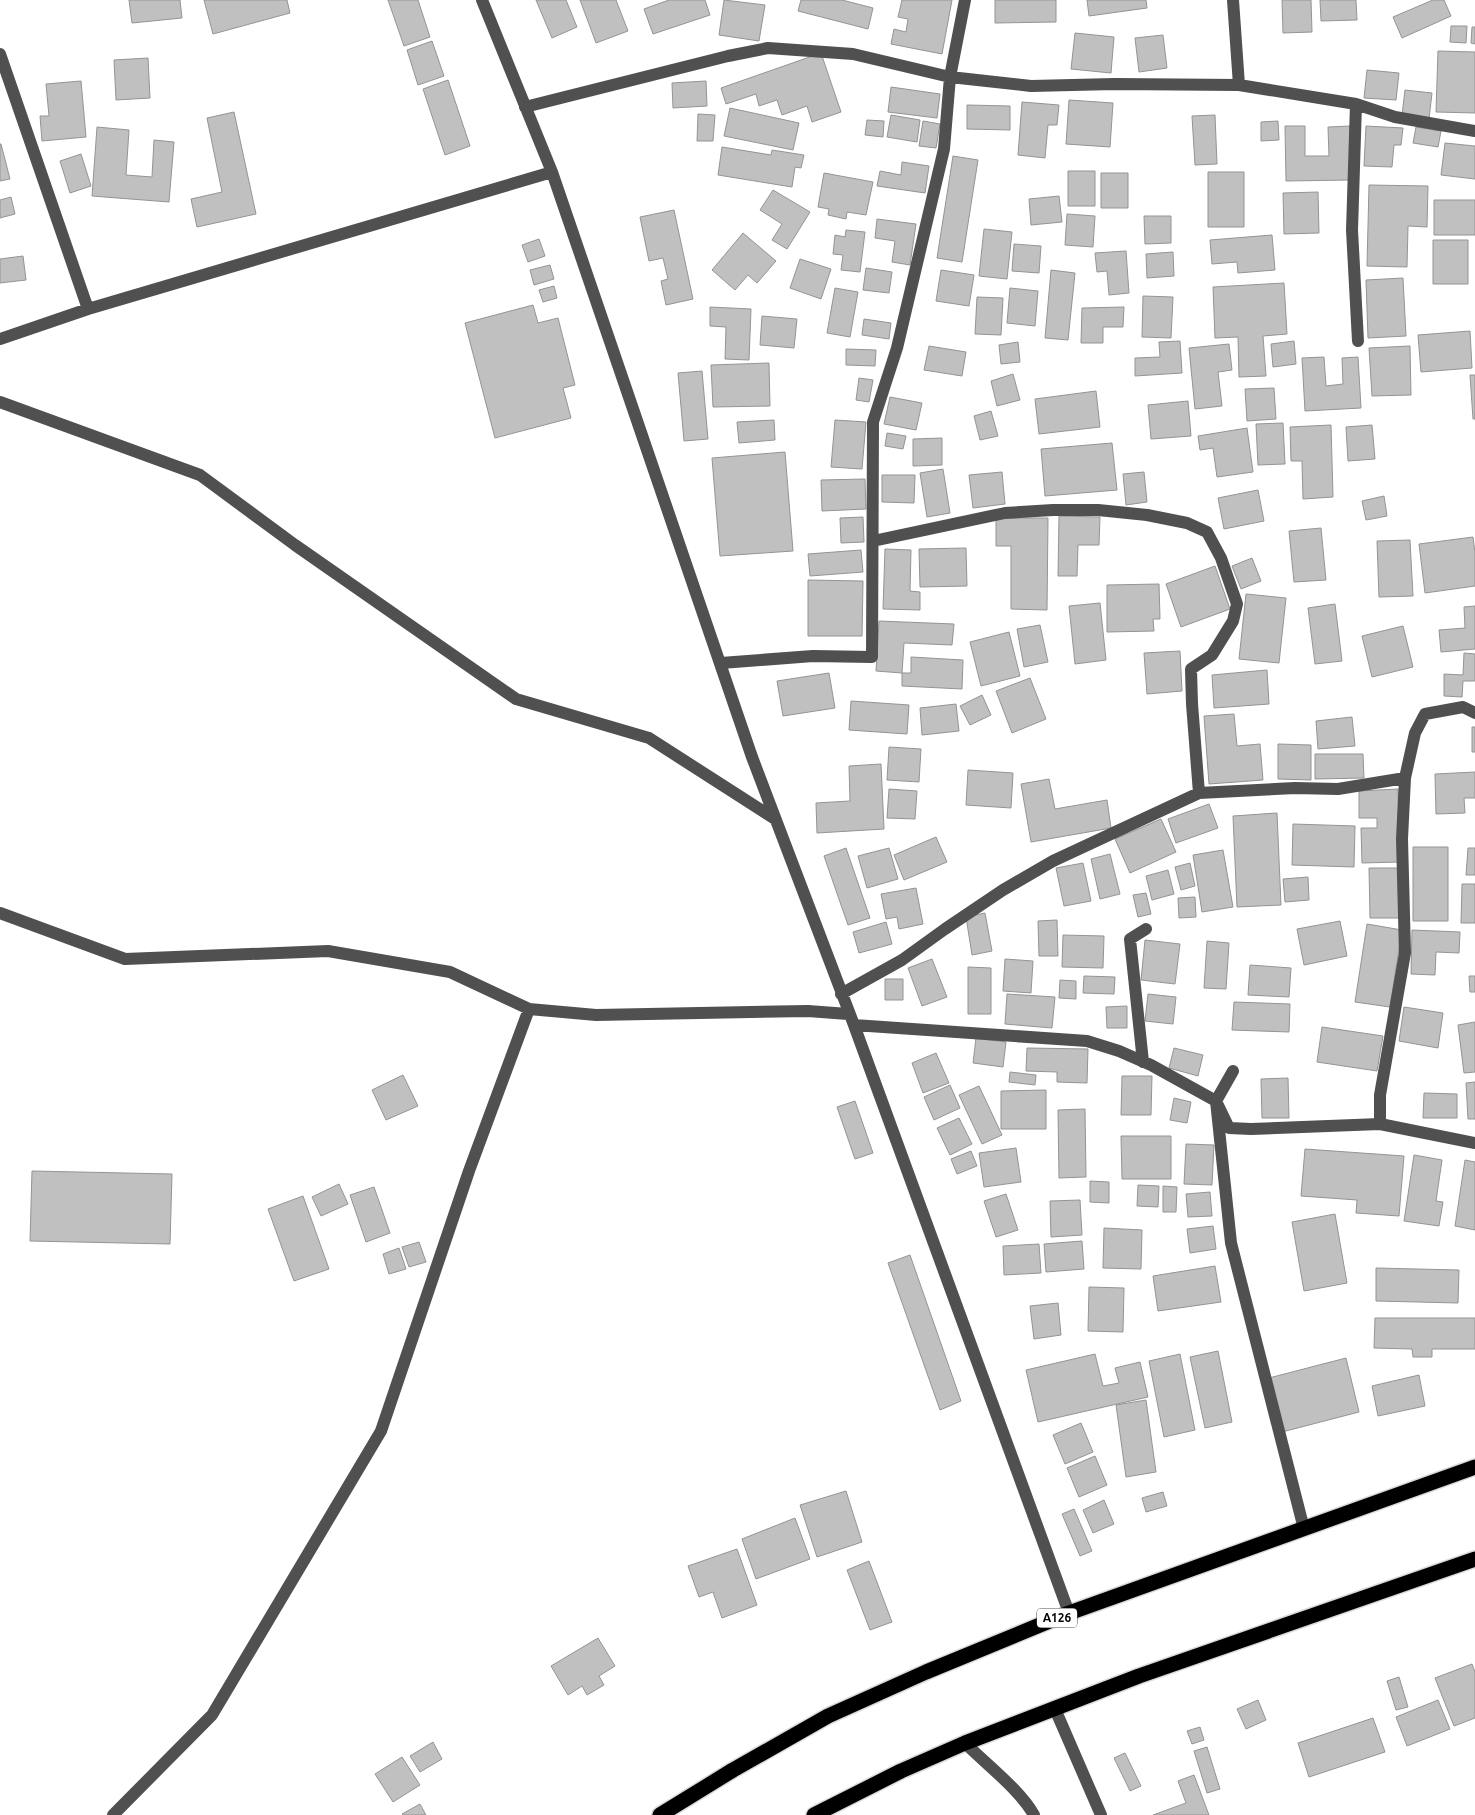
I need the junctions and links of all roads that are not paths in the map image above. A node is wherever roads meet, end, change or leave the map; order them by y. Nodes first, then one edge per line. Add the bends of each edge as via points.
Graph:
1 (482, 0) edge
2 (965, 0) edge
3 (1233, 0) edge
4 (0, 54) edge
5 (950, 77) junction
6 (1239, 85) junction
7 (1356, 104) junction
8 (525, 107) junction
9 (1475, 131) edge
10 (552, 172) junction
11 (88, 309) junction
12 (0, 339) edge
13 (1358, 341) dead end
14 (0, 402) edge
15 (873, 541) junction
16 (721, 663) junction
17 (1475, 712) edge
18 (1405, 778) junction
19 (1199, 793) junction
20 (775, 819) junction
21 (0, 913) edge
22 (1146, 929) dead end
23 (841, 994) junction
24 (529, 1009) junction
25 (851, 1020) junction
26 (1143, 1062) junction
27 (1233, 1071) dead end
28 (1216, 1100) junction
29 (1380, 1124) junction
30 (1475, 1143) edge
31 (1475, 1467) edge
32 (1304, 1529) junction
33 (1475, 1559) edge
34 (1069, 1613) junction
35 (1055, 1709) junction
36 (965, 1743) junction
37 (113, 1815) edge
38 (660, 1815) edge
39 (814, 1815) edge
40 (1034, 1815) edge
41 (1101, 1815) edge

1 - 8 street
2 - 5 street
3 - 6 street
4 - 11 street
5 - 6 street via 1032,86
5 - 8 street via 853,54 768,48
5 - 15 street via 944,149 897,348 873,422
6 - 7 street
7 - 9 street via 1394,117
7 - 13 street via 1352,230
8 - 10 street
10 - 11 street
10 - 16 street
11 - 12 street
14 - 20 street via 200,475 516,699 649,738
15 - 16 street via 872,657 813,656
15 - 19 street via 1005,513 1053,510 1147,514 1188,523 1207,532 1221,558 1237,604 1233,621 1212,655 1191,669
16 - 20 street
17 - 18 street via 1463,707 1425,714 1415,733
18 - 19 street via 1338,789
18 - 29 street via 1402,839 1405,953 1380,1095
19 - 23 street via 1053,861 1003,890 902,960
20 - 23 street
21 - 24 street via 125,959 328,951 450,972
22 - 26 street via 1130,939
23 - 25 street
24 - 25 street via 596,1016 808,1011
24 - 37 street via 469,1171 381,1431 212,1715
25 - 26 street via 1087,1041
25 - 34 street
26 - 28 street
27 - 28 street
28 - 29 street via 1229,1128
28 - 32 street via 1231,1243
29 - 30 street
31 - 32 highway, A126
32 - 34 highway, A126
33 - 35 highway via 1139,1676
34 - 38 highway, A126 via 828,1716
35 - 36 highway
35 - 41 street
36 - 39 highway
36 - 40 street

